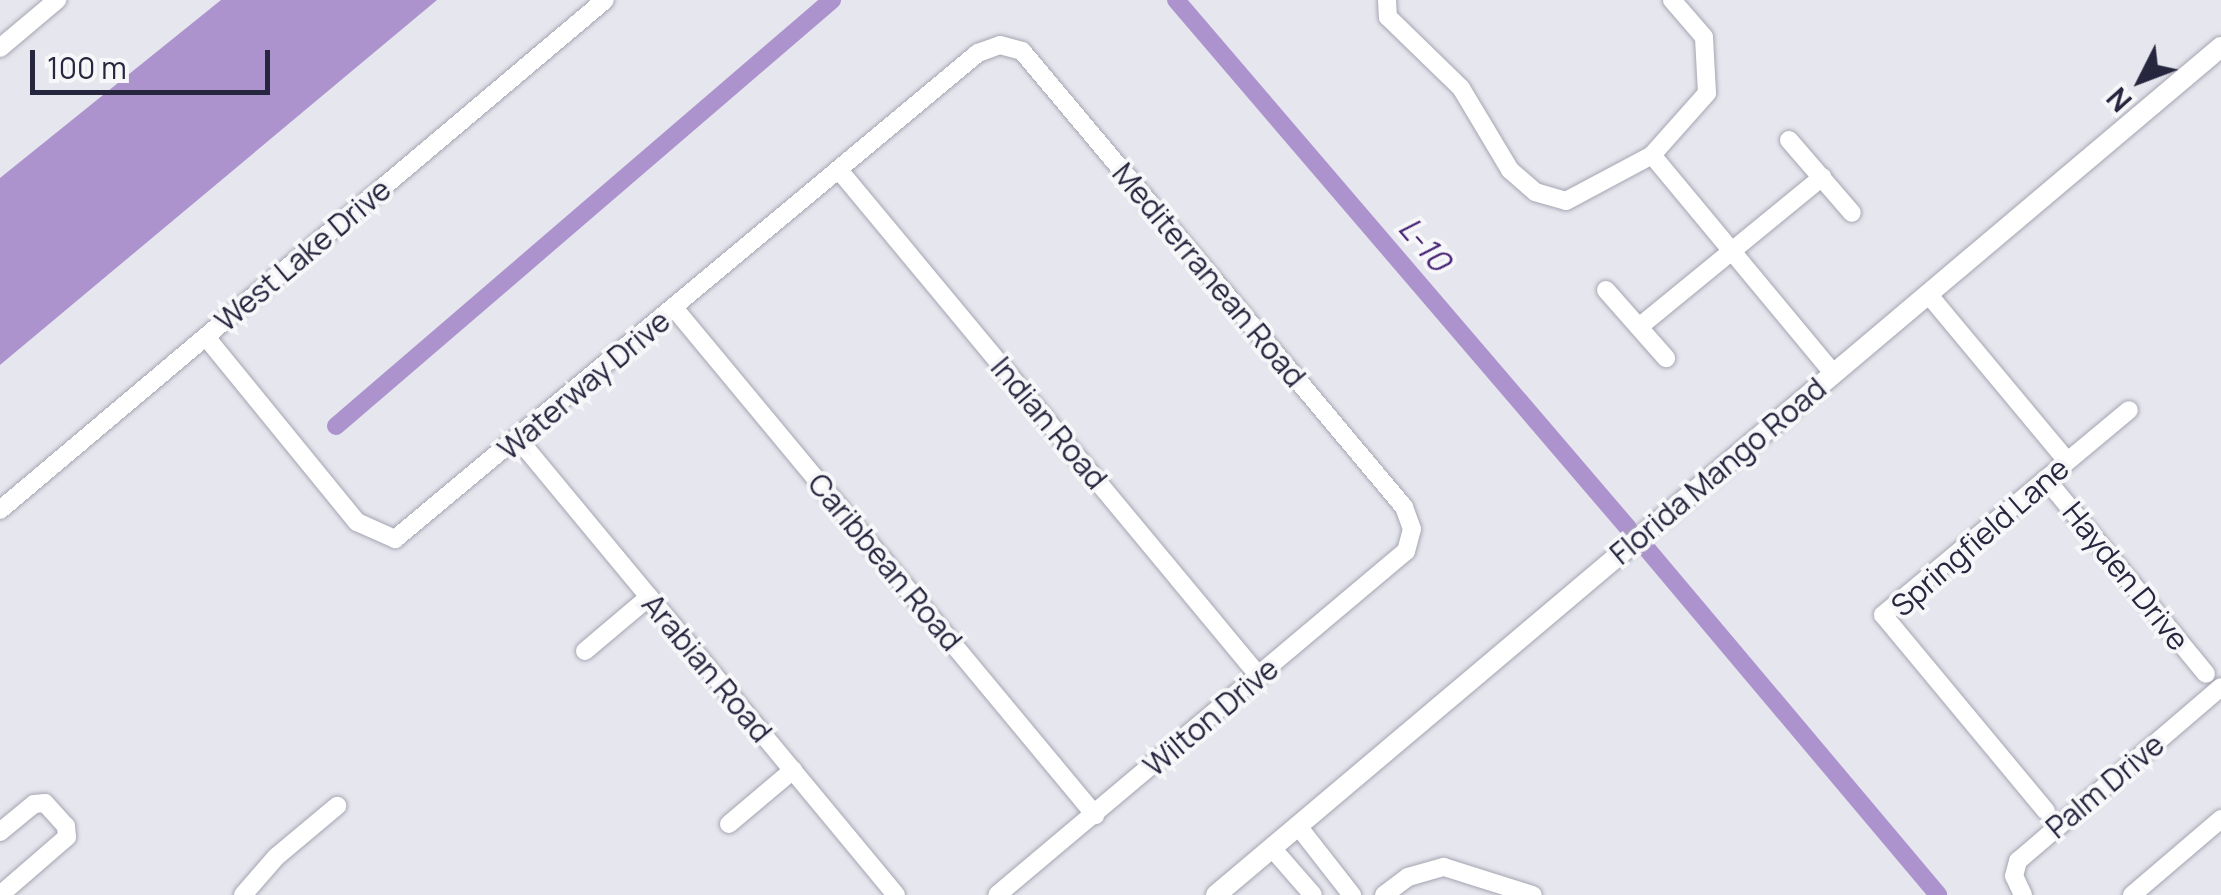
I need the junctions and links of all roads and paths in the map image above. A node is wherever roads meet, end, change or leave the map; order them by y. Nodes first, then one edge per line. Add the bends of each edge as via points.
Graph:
1 (57, 0) edge
2 (605, 0) edge
3 (1388, 0) edge
4 (1672, 0) edge
5 (989, 47) joint
6 (2221, 47) edge
7 (0, 48) edge
8 (1790, 140) dead end
9 (1652, 155) junction
10 (839, 170) junction
11 (1822, 177) junction
12 (1852, 212) dead end
13 (1730, 253) junction
14 (1606, 290) dead end
15 (1928, 294) junction
16 (675, 309) junction
17 (1639, 327) junction
18 (206, 336) junction
19 (1666, 358) dead end
20 (1834, 374) junction
21 (2129, 410) dead end
22 (519, 440) junction
23 (2067, 462) junction
24 (2046, 479) junction
25 (0, 510) edge
26 (1412, 529) joint
27 (649, 597) junction
28 (585, 651) dead end
29 (2206, 674) dead end
30 (1259, 676) junction
31 (2221, 687) edge
32 (793, 770) junction
33 (337, 806) dead end
34 (2046, 812) dead end
35 (1095, 815) junction
36 (2221, 819) edge
37 (729, 824) dead end
38 (1298, 826) junction
39 (0, 832) edge
40 (1272, 848) junction
41 (0, 895) edge
42 (242, 895) edge
43 (896, 895) edge
44 (996, 895) edge
45 (1216, 895) edge
46 (1314, 895) edge
47 (1352, 895) edge
48 (1384, 895) edge
49 (1533, 895) edge
50 (2023, 895) edge
51 (2132, 895) edge

1 - 7 street
2 - 18 street, West Lake Drive
3 - 9 street via 1388,17 1461,88 1510,170 1535,192 1566,201
4 - 9 street via 1704,38 1707,92
5 - 10 street, Waterway Drive
5 - 26 street, Mediterranean Road via 1022,51 1404,508
6 - 15 street, Florida Mango Road
8 - 11 street
9 - 13 street
10 - 16 street, Waterway Drive
10 - 30 street, Indian Road
11 - 12 street
11 - 13 street
13 - 17 street
13 - 20 street
14 - 17 street
15 - 20 street, Florida Mango Road
15 - 23 street, Hayden Drive
16 - 22 street, Waterway Drive
16 - 35 street, Caribbean Road
17 - 19 street
18 - 22 street, Waterway Drive via 357,522 381,538 409,532
18 - 25 street, West Lake Drive
20 - 38 street, Florida Mango Road
21 - 23 street, Springfield Lane
22 - 27 street, Arabian Road
23 - 24 street, Springfield Lane
24 - 29 street, Hayden Drive
24 - 34 street, Springfield Lane via 1882,615
26 - 30 street, Wilton Drive via 1406,551
27 - 28 street
27 - 32 street, Arabian Road
30 - 35 street, Wilton Drive
31 - 50 street, Palm Drive via 2018,861 2014,876
32 - 37 street
32 - 43 street, Arabian Road
33 - 42 street
35 - 44 street, Wilton Drive
36 - 51 street
38 - 40 street, Florida Mango Road
38 - 47 street
39 - 41 street via 34,804 45,803 66,826 67,837
40 - 45 street, Florida Mango Road
40 - 46 street
48 - 49 street via 1408,876 1444,867

